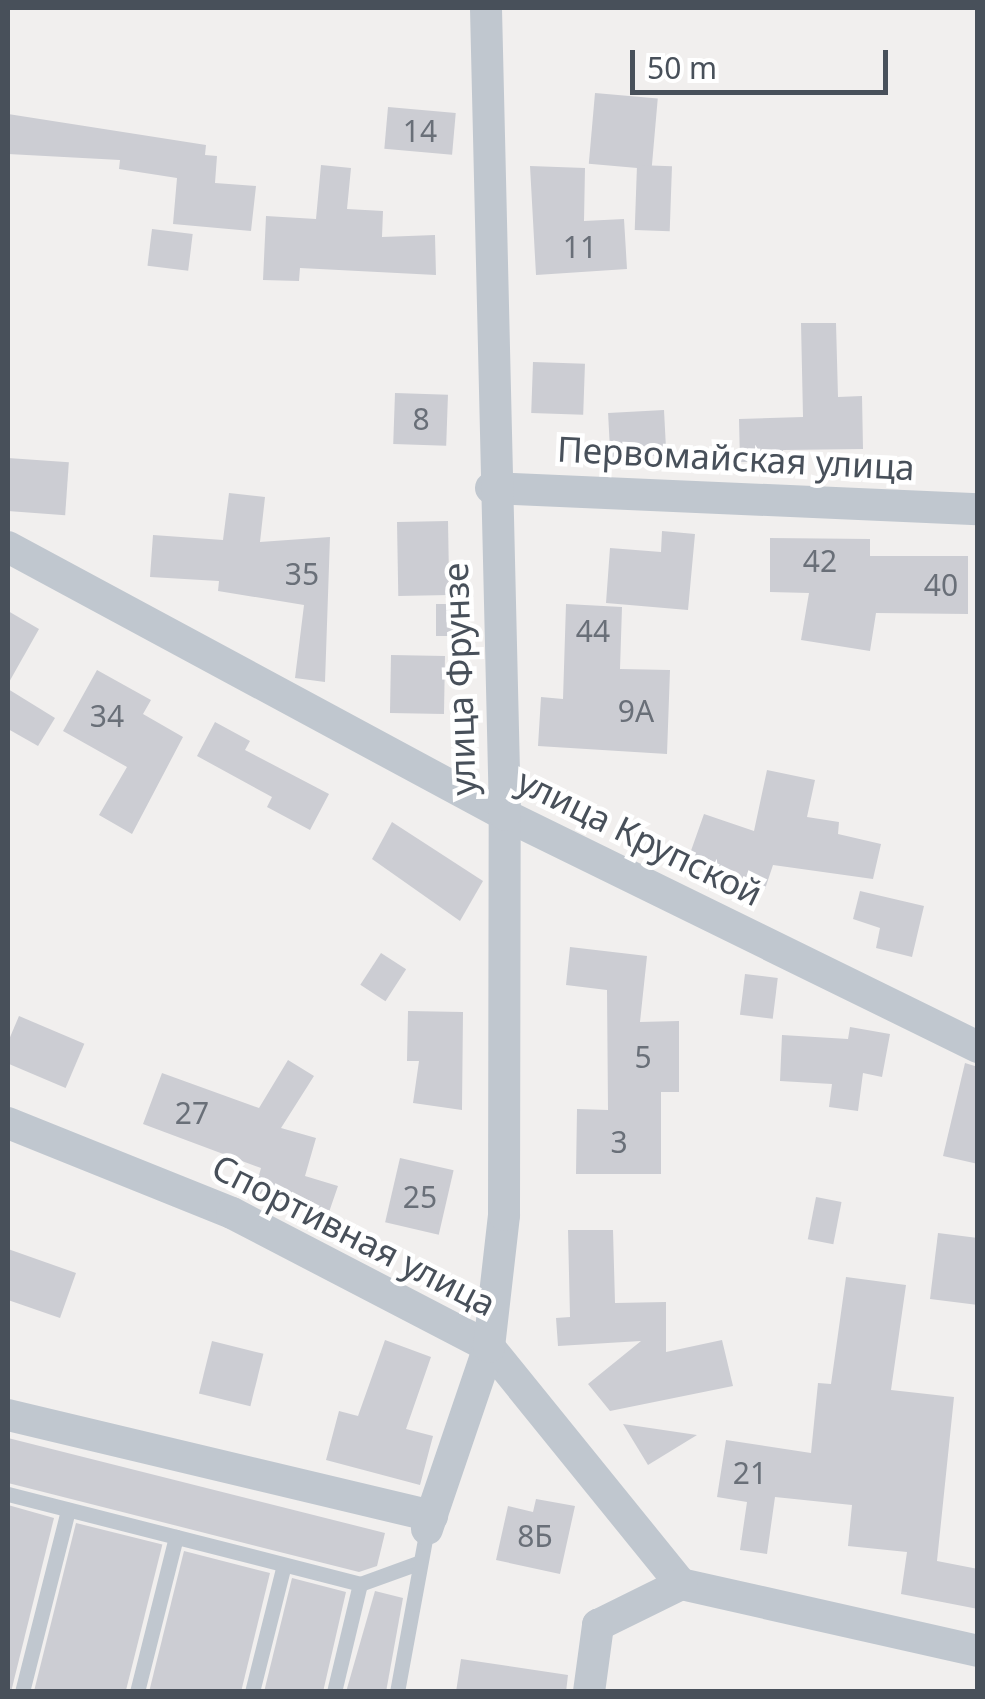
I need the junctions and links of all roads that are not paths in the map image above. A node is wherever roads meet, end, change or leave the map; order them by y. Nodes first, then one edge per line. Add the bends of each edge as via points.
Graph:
1 (486, 8) edge
2 (491, 488) junction
3 (978, 509) edge
4 (8, 546) edge
5 (504, 815) junction
6 (978, 1047) edge
7 (8, 1123) edge
8 (489, 1347) junction
9 (8, 1415) edge
10 (8, 1494) edge
11 (68, 1510) junction
12 (430, 1523) junction
13 (176, 1537) junction
14 (418, 1563) junction
15 (284, 1565) junction
16 (360, 1584) junction
17 (681, 1584) junction
18 (978, 1651) edge
19 (22, 1692) edge
20 (137, 1692) edge
21 (252, 1692) edge
22 (334, 1692) edge
23 (397, 1692) edge
24 (589, 1692) edge

1 - 2 street, улица Фрунзе
2 - 3 street, Первомайская улица
2 - 5 street, улица Фрунзе
4 - 5 street, улица Крупской
5 - 6 street, улица Крупской
5 - 8 street, улица Фрунзе via 504,1215
7 - 8 street, Спортивная улица via 232,1213
8 - 12 street, улица Фрунзе
8 - 17 street, Спортивная улица
9 - 12 street
10 - 11 lane
11 - 13 lane
11 - 19 lane
12 - 14 lane
13 - 15 lane
13 - 20 lane
14 - 16 lane
14 - 23 lane
15 - 16 lane
15 - 21 lane
16 - 22 lane
17 - 18 street
17 - 24 street via 598,1625

